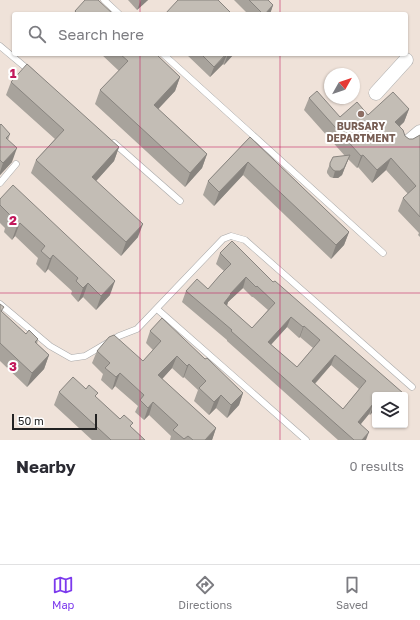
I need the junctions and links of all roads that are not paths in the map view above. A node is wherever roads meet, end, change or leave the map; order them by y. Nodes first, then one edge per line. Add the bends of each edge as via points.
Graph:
1 (104, 0) edge
2 (117, 12) edge
3 (0, 46) edge
4 (165, 56) edge
5 (406, 60) dead end
6 (37, 77) edge
7 (376, 93) dead end
8 (420, 132) edge
9 (108, 139) edge
10 (407, 143) edge
11 (16, 164) dead end
12 (0, 183) edge
13 (180, 201) dead end
14 (383, 252) dead end
15 (0, 304) edge
16 (157, 309) junction
17 (412, 387) dead end
18 (306, 440) edge

1 - 2 lane
3 - 6 lane
4 - 14 lane
5 - 7 street
8 - 10 street
9 - 13 lane
11 - 12 lane
15 - 16 lane via 50,346 71,358 85,356 137,328
16 - 17 lane via 223,239 231,236 245,240
16 - 18 lane

